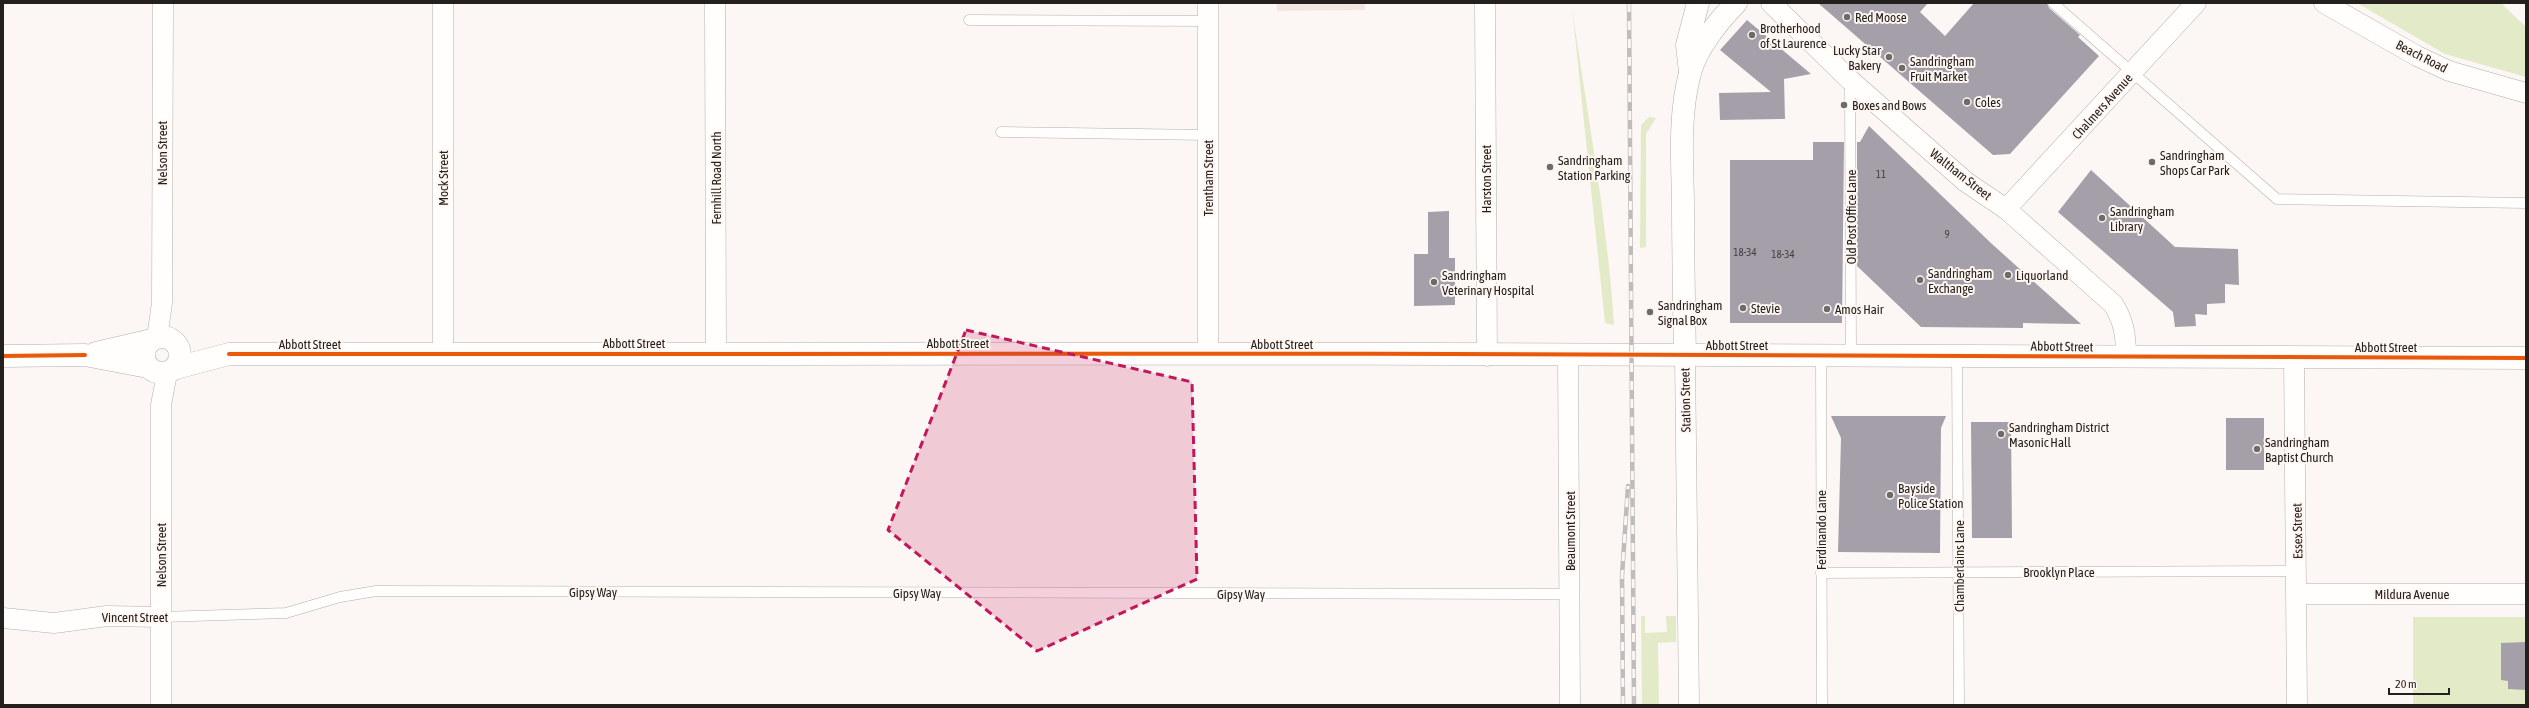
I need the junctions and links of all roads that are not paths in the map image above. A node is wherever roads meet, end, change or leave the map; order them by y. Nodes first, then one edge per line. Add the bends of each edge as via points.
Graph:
1 (162, 3) edge
2 (443, 3) edge
3 (716, 3) edge
4 (1485, 3) edge
5 (1698, 3) edge
6 (1771, 3) edge
7 (2053, 3) edge
8 (2196, 3) edge
9 (2324, 3) edge
10 (1729, 4) edge
11 (1208, 12) edge
12 (968, 20) dead end
13 (2133, 71) junction
14 (1690, 72) junction
15 (1850, 80) junction
16 (2526, 94) edge
17 (1001, 132) dead end
18 (1208, 135) junction
19 (2526, 203) edge
20 (2006, 209) junction
21 (163, 339) junction
22 (716, 353) junction
23 (229, 354) junction
24 (443, 354) junction
25 (1208, 354) junction
26 (1821, 354) junction
27 (1851, 354) junction
28 (85, 355) junction
29 (1957, 355) junction
30 (3, 356) edge
31 (1487, 356) junction
32 (1568, 356) junction
33 (1685, 356) junction
34 (2126, 356) junction
35 (2294, 357) junction
36 (2526, 358) edge
37 (161, 370) junction
38 (2297, 571) junction
39 (1959, 572) junction
40 (1821, 573) junction
41 (1570, 594) junction
42 (2297, 594) junction
43 (2526, 594) edge
44 (267, 615) joint
45 (161, 617) junction
46 (3, 618) edge
47 (161, 705) edge
48 (1570, 705) edge
49 (1689, 705) edge
50 (1822, 705) edge
51 (1959, 705) edge
52 (2297, 705) edge

1 - 21 street, Nelson Street
2 - 24 street, Mock Street
3 - 22 street, Fernhill Road North
4 - 31 street, Harston Street
5 - 14 street, Station Street via 1687,46
6 - 15 street, Waltham Street
7 - 13 lane
8 - 13 street, Chalmers Avenue
9 - 16 street, Beach Road via 2418,56 2449,70
10 - 14 street, Station Street
11 - 12 lane
11 - 18 street, Trentham Street
13 - 19 lane via 2277,200
13 - 20 street, Chalmers Avenue
14 - 33 street, Station Street via 1682,155
15 - 20 street, Waltham Street via 1966,182
15 - 27 lane, Old Post Office Lane
17 - 18 lane
18 - 25 street, Trentham Street
20 - 34 street, Waltham Street via 2113,304 2125,329
21 - 23 street, Abbott Street
21 - 28 street, Abbott Street
21 - 37 street via 145,350 144,356
21 - 37 street via 180,351 179,363
22 - 24 street, Abbott Street
22 - 25 street, Abbott Street
23 - 24 street, Abbott Street
23 - 37 street, Abbott Street
25 - 31 street, Abbott Street
26 - 27 street, Abbott Street
26 - 33 street, Abbott Street
26 - 40 lane, Ferdinando Lane
27 - 29 street, Abbott Street
28 - 30 street, Abbott Street
28 - 37 street, Abbott Street
29 - 34 street, Abbott Street
29 - 39 lane, Chamberlains Lane
31 - 32 street, Abbott Street
32 - 33 street, Abbott Street
32 - 41 street, Beaumont Street
33 - 49 street, Station Street
34 - 35 street, Abbott Street
35 - 36 street, Abbott Street
35 - 38 street, Essex Street
37 - 45 street, Nelson Street
38 - 39 lane, Brooklyn Place
38 - 42 street, Essex Street
39 - 40 lane, Brooklyn Place
39 - 51 lane, Chamberlains Lane
40 - 50 lane, Ferdinando Lane
41 - 44 lane, Gipsy Way via 376,592 340,597 286,614
41 - 48 street, Beaumont Street
42 - 43 street, Mildura Avenue
42 - 52 street, Essex Street
44 - 45 lane, Vincent Street
45 - 46 street, Vincent Street via 106,616 54,623
45 - 47 street, Nelson Street

